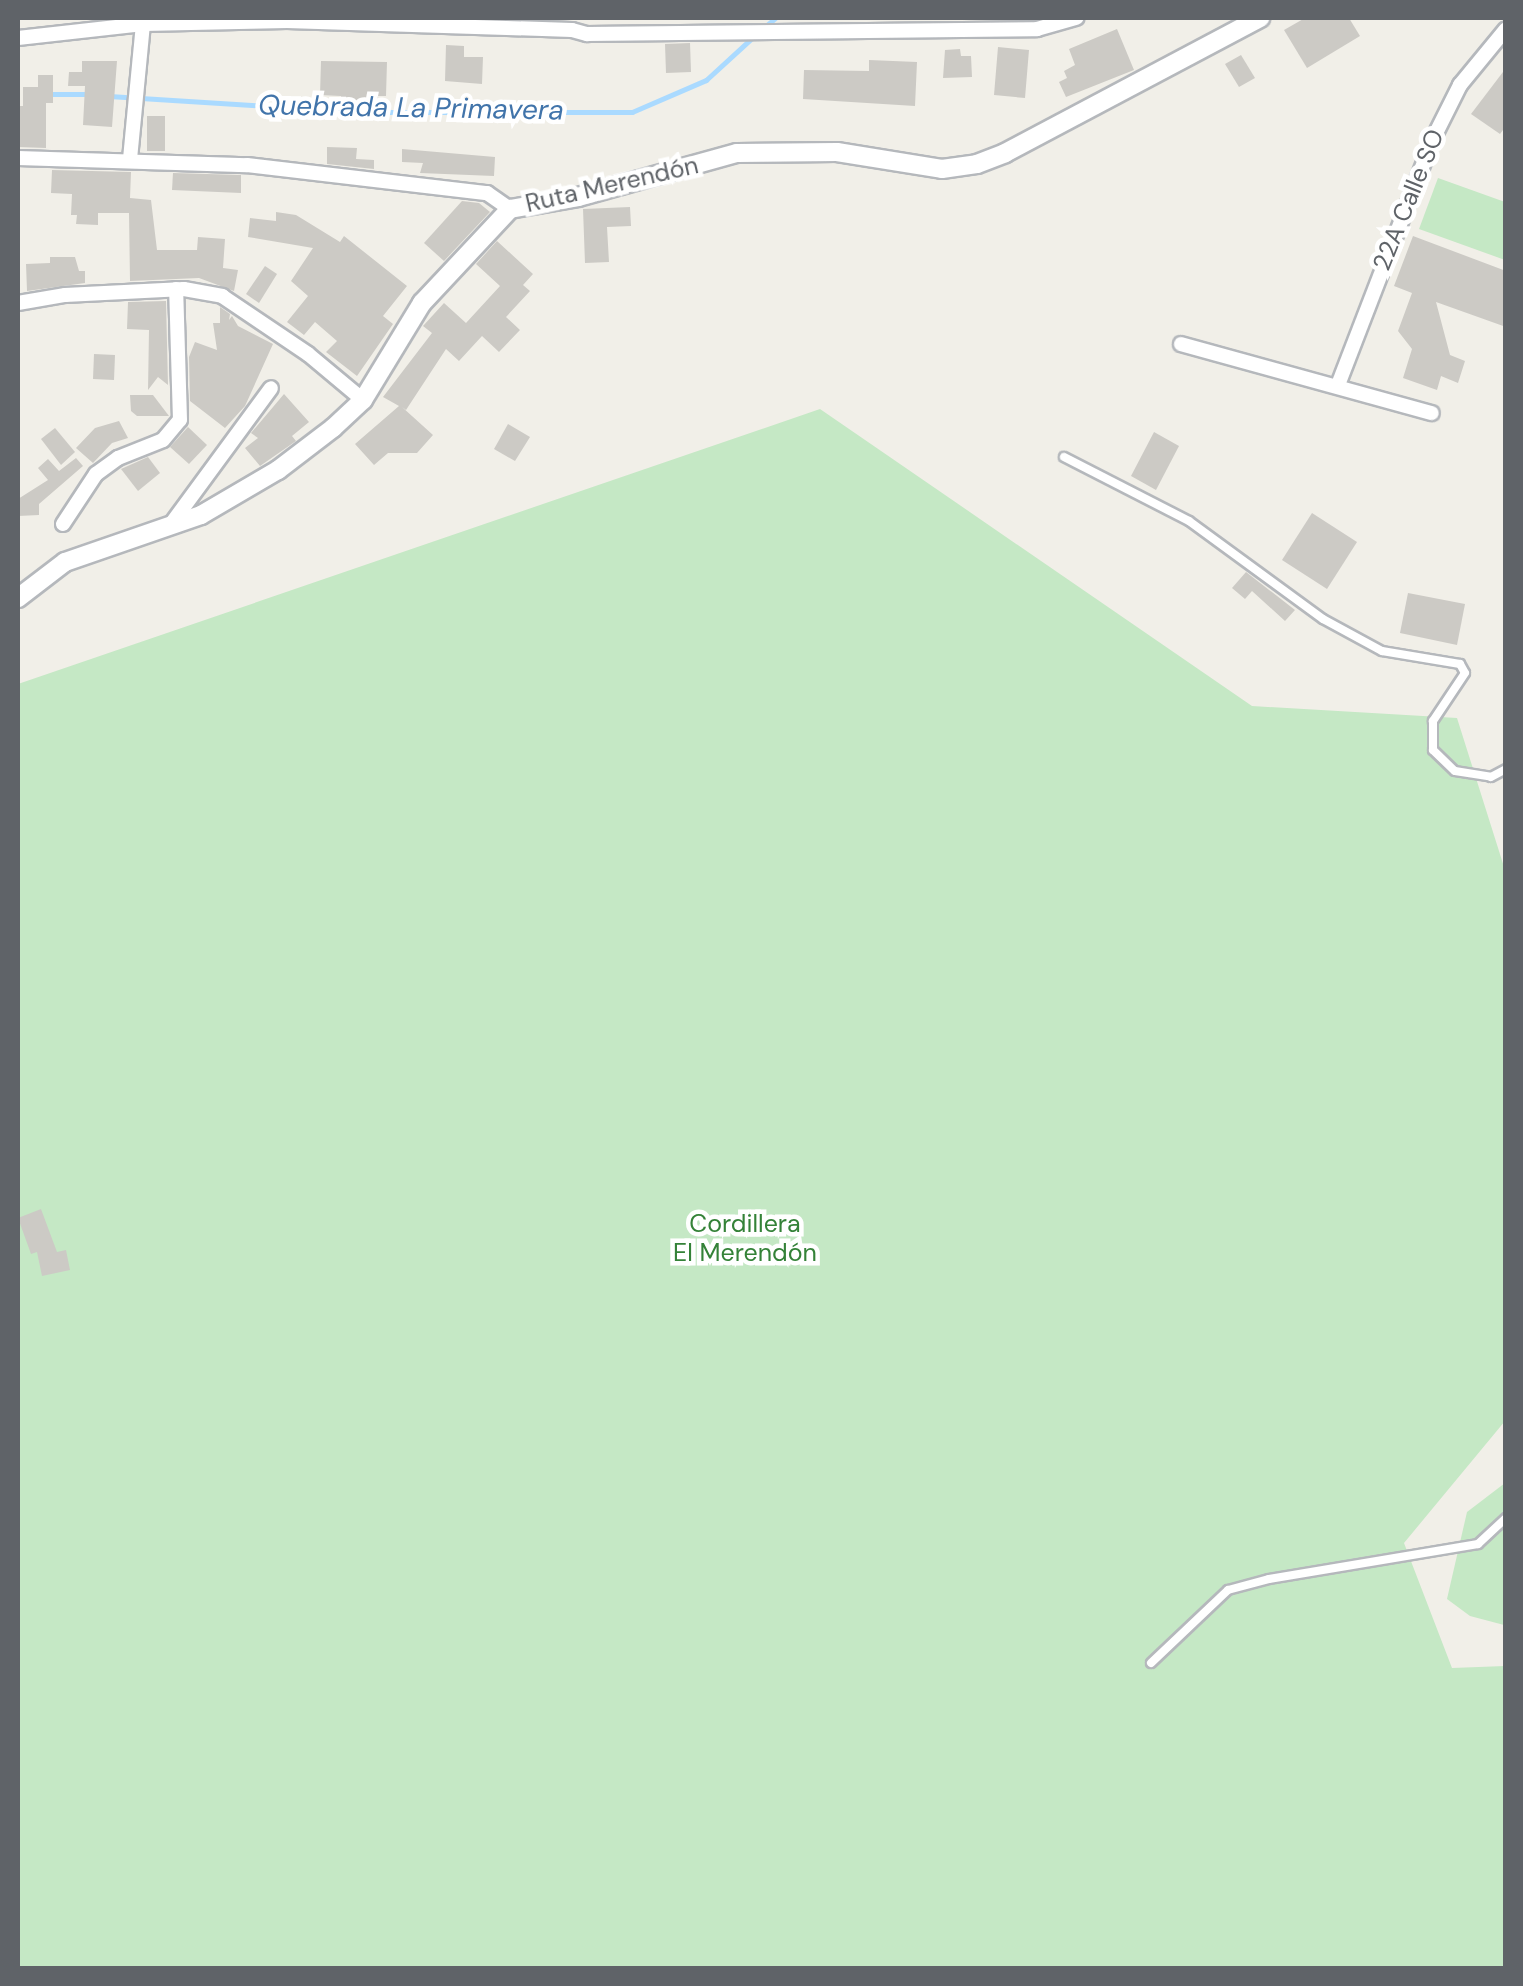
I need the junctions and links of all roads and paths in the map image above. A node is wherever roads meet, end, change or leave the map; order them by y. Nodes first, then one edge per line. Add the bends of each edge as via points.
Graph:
1 (122, 18) edge
2 (1076, 18) edge
3 (1260, 18) edge
4 (142, 24) junction
5 (573, 24) edge
6 (1506, 29) edge
7 (18, 38) edge
8 (18, 158) edge
9 (130, 160) junction
10 (510, 208) junction
11 (176, 289) junction
12 (18, 303) edge
13 (1182, 344) dead end
14 (1338, 385) junction
15 (271, 388) dead end
16 (362, 400) junction
17 (1432, 414) dead end
18 (1064, 457) dead end
19 (63, 524) dead end
20 (168, 527) junction
21 (18, 598) edge
22 (1506, 769) edge
23 (1506, 1518) edge
24 (1151, 1663) dead end

1 - 4 street
2 - 5 street via 1037,29 587,34
3 - 10 street, Ruta Merendón via 977,164 942,169 837,152 738,154
4 - 5 street
4 - 7 street
4 - 9 street
6 - 14 street, 22A Calle SO via 1460,85 1432,141
8 - 9 street
9 - 10 street via 248,165 447,187 487,193
10 - 16 street, Ruta Merendón via 422,303
11 - 12 street
11 - 16 street via 222,296
11 - 19 street via 180,420 163,440 96,474
13 - 14 street
14 - 17 street
15 - 20 street
16 - 20 street, Ruta Merendón via 278,470
18 - 22 lane via 1189,522 1323,619 1382,651 1460,664 1465,673 1433,720 1433,750 1456,772 1491,778
20 - 21 street, Ruta Merendón via 65,562
23 - 24 lane via 1478,1544 1228,1590

